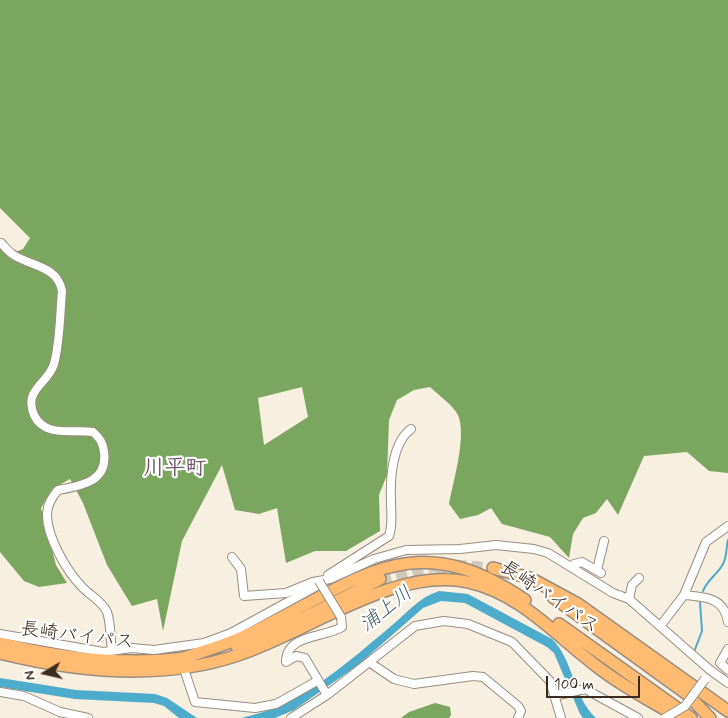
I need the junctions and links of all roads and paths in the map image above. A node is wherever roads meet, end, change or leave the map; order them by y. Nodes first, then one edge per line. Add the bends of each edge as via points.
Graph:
1 (1, 243) edge
2 (411, 429) dead end
3 (728, 526) edge
4 (604, 540) dead end
5 (232, 558) dead end
6 (572, 567) junction
7 (493, 568) tunnel mouth
8 (435, 574) tunnel mouth
9 (503, 578) tunnel mouth
10 (530, 578) junction
11 (639, 578) dead end
12 (380, 579) tunnel mouth
13 (319, 582) junction
14 (684, 595) junction
15 (553, 597) junction
16 (629, 599) junction
17 (728, 622) edge
18 (661, 625) junction
19 (0, 634) edge
20 (282, 638) junction
21 (0, 644) edge
22 (179, 646) junction
23 (728, 649) edge
24 (112, 650) junction
25 (0, 653) edge
26 (182, 662) junction
27 (369, 662) junction
28 (710, 670) junction
29 (728, 670) edge
30 (316, 681) junction
31 (728, 683) edge
32 (0, 692) edge
33 (326, 694) junction
34 (558, 695) junction
35 (728, 704) edge
36 (728, 711) edge
37 (520, 714) edge
38 (728, 715) edge
39 (635, 716) edge
40 (88, 718) edge
41 (291, 718) edge
42 (512, 718) edge
43 (561, 718) edge
44 (665, 718) edge
45 (679, 718) edge
46 (691, 718) edge
47 (710, 718) edge

1 - 24 street via 12,254 51,271 61,284 54,363 50,375 33,394 32,411 45,428 93,432 102,442 105,460 98,476 83,486 58,490 50,500 47,512 63,562 72,577 102,604 108,614
2 - 13 street via 398,443 395,454 390,498 392,530 389,536
3 - 14 street via 706,542
4 - 6 street via 599,572 582,562
5 - 13 street via 240,570 244,596 286,593
6 - 13 street via 559,558 534,549 496,545 406,550 374,559
6 - 16 street via 613,594
7 - 10 highway, 長崎バイパス
8 - 20 highway, 長崎バイパス via 378,587
9 - 15 highway, 長崎バイパス via 527,584
10 - 35 highway via 557,586 594,607
10 - 36 highway, 長崎バイパス via 578,604
11 - 16 street via 632,585
12 - 26 highway, 長崎バイパス via 264,637
13 - 22 street via 231,633 204,643
13 - 30 street, bridge via 341,617 342,627 299,641 288,649 286,655 286,662 296,656 305,658
14 - 17 street via 704,597 720,604 725,609
14 - 18 street
15 - 38 highway, 長崎バイパス via 615,635
15 - 47 highway via 687,694
16 - 18 street
18 - 28 street
19 - 24 street via 103,652
20 - 25 highway, 長崎バイパス via 219,661 144,672 75,666
20 - 45 highway, 長崎バイパス via 395,587 440,579 468,582 526,608 618,682
21 - 26 highway, 長崎バイパス via 112,662
22 - 24 street via 154,650
22 - 26 street
23 - 29 street via 720,663
26 - 30 street via 195,702 255,708 276,704
26 - 46 highway, 長崎バイパス via 238,640 374,570 409,562 434,561 472,570 506,587
27 - 33 street
27 - 34 street via 415,626 444,621 468,624 512,642 550,681
27 - 37 street via 394,679 414,684 482,677
28 - 31 street
28 - 44 street, bridge via 685,706
30 - 33 street
32 - 40 street via 24,696 60,712
33 - 41 street
34 - 39 street via 581,689
34 - 43 street
37 - 42 street

